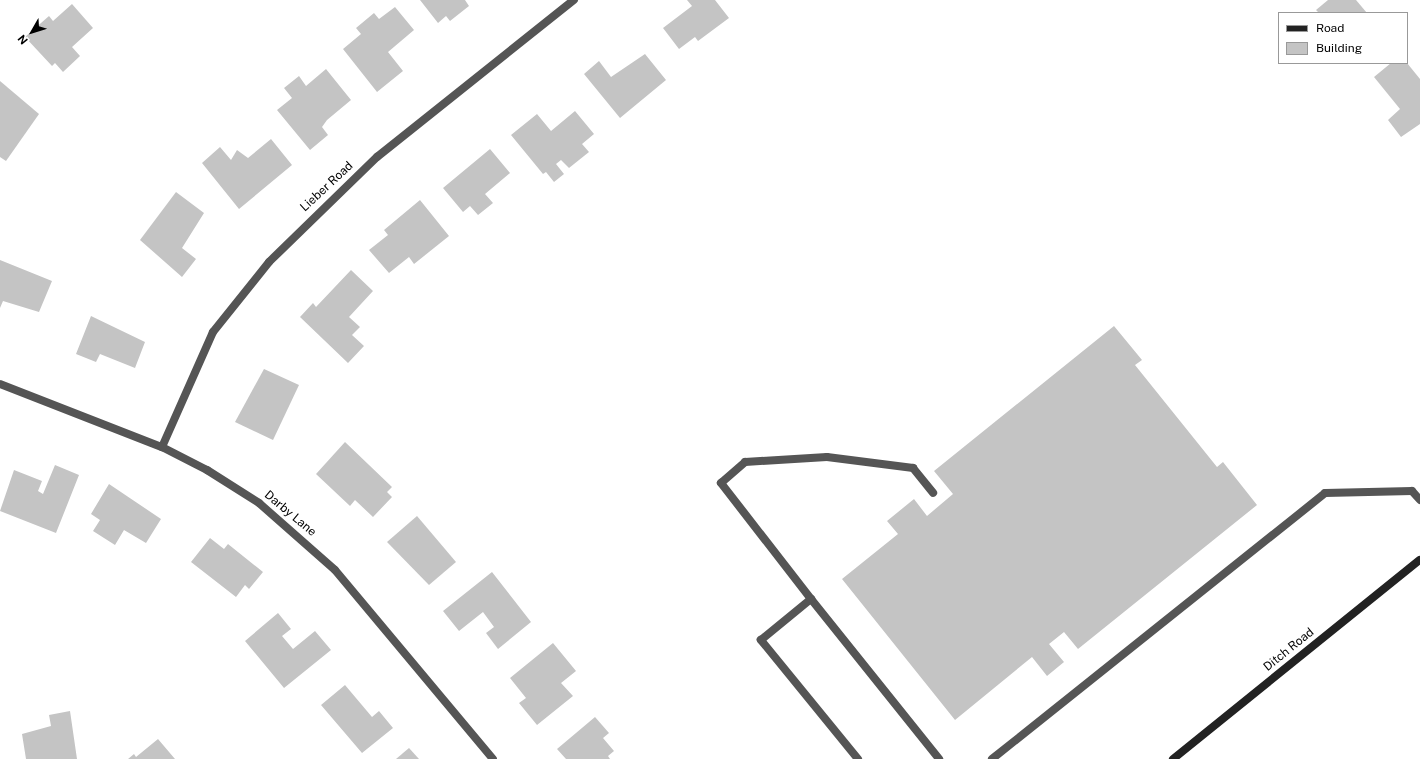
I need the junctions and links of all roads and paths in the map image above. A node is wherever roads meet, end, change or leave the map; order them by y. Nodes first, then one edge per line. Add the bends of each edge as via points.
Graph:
1 (574, 0) edge
2 (0, 384) edge
3 (162, 447) junction
4 (933, 494) dead end
5 (1420, 500) edge
6 (1420, 560) edge
7 (811, 599) junction
8 (492, 759) edge
9 (858, 759) edge
10 (939, 759) edge
11 (992, 759) edge
12 (1173, 759) edge

1 - 3 street, Lieber Road via 377,157 269,262 213,332
2 - 3 street, Darby Lane
3 - 8 street, Darby Lane via 207,470 259,503 335,570
4 - 7 street via 913,468 826,458 745,462 721,484
5 - 11 street via 1412,491 1326,493
6 - 12 main road, Ditch Road
7 - 9 street via 761,640
7 - 10 street

